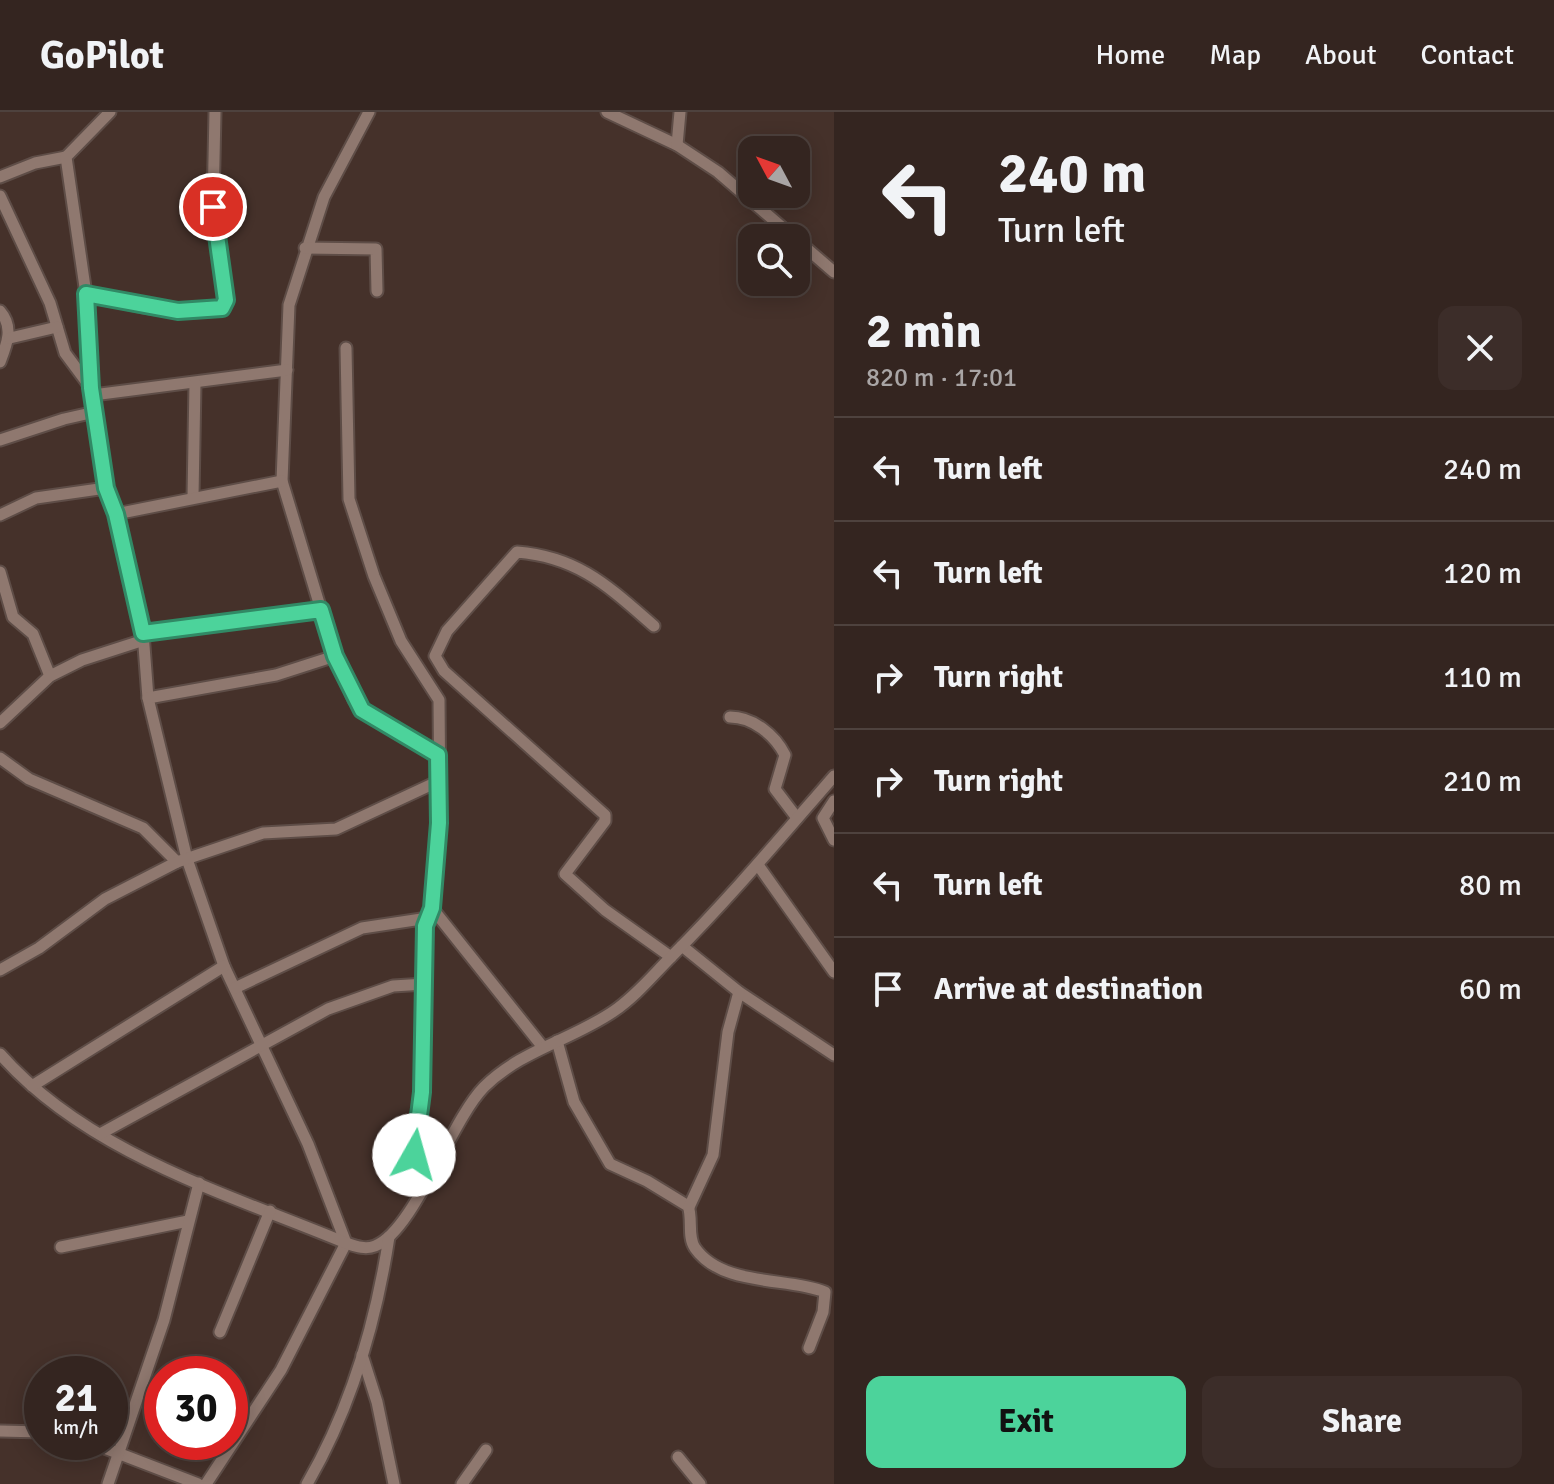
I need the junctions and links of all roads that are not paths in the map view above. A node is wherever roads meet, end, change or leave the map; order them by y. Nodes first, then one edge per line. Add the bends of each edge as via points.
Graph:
1 (110, 112) edge
2 (215, 112) edge
3 (369, 112) edge
4 (607, 112) edge
5 (680, 112) edge
6 (677, 145) junction
7 (66, 157) junction
8 (0, 177) edge
9 (1, 200) edge
10 (305, 248) junction
11 (834, 272) edge
12 (377, 291) dead end
13 (86, 294) junction
14 (0, 311) edge
15 (57, 327) junction
16 (10, 338) junction
17 (346, 348) dead end
18 (0, 362) edge
19 (287, 370) junction
20 (195, 383) junction
21 (92, 392) junction
22 (95, 412) junction
23 (0, 440) edge
24 (282, 481) junction
25 (106, 488) junction
26 (193, 497) junction
27 (116, 514) junction
28 (0, 515) edge
29 (0, 572) edge
30 (6, 610) edge
31 (321, 610) junction
32 (654, 626) dead end
33 (143, 636) junction
34 (335, 656) junction
35 (50, 676) junction
36 (148, 698) junction
37 (730, 717) dead end
38 (0, 723) edge
39 (438, 755) junction
40 (0, 758) edge
41 (834, 776) edge
42 (439, 781) junction
43 (834, 801) edge
44 (797, 818) junction
45 (834, 840) edge
46 (182, 861) junction
47 (758, 865) junction
48 (430, 913) junction
49 (682, 946) junction
50 (671, 957) junction
51 (224, 966) junction
52 (0, 970) edge
53 (834, 972) edge
54 (425, 984) junction
55 (235, 988) junction
56 (739, 992) junction
57 (557, 1041) junction
58 (261, 1045) junction
59 (542, 1046) junction
60 (0, 1054) edge
61 (834, 1055) edge
62 (32, 1086) junction
63 (100, 1134) junction
64 (199, 1183) junction
65 (419, 1191) junction
66 (689, 1207) junction
67 (270, 1211) junction
68 (188, 1221) junction
69 (389, 1237) junction
70 (346, 1243) junction
71 (61, 1247) dead end
72 (220, 1332) dead end
73 (809, 1348) dead end
74 (362, 1355) junction
75 (128, 1427) edge
76 (0, 1431) edge
77 (24, 1432) edge
78 (486, 1450) dead end
79 (128, 1454) edge
80 (678, 1457) dead end
81 (117, 1460) edge
82 (108, 1484) edge
83 (198, 1484) edge
84 (206, 1484) edge
85 (307, 1484) edge
86 (394, 1484) edge
87 (462, 1484) edge
88 (700, 1484) edge

1 - 7 street
2 - 13 street via 213,207 225,305 178,311
3 - 10 street via 324,197
4 - 6 street
5 - 6 street
6 - 11 street via 741,191
7 - 8 street
7 - 13 street
9 - 15 street via 36,269
10 - 12 street via 373,247 379,252
10 - 19 street via 289,305
13 - 21 street
14 - 16 street
15 - 16 street
15 - 21 street via 71,363
16 - 18 street
17 - 39 street via 349,499 401,641 439,700
19 - 20 street
19 - 24 street
20 - 21 street
20 - 26 street
21 - 22 street
22 - 23 street
22 - 25 street
24 - 26 street
24 - 31 street
25 - 27 street
25 - 28 street via 36,498
26 - 27 street
27 - 33 street
29 - 30 street
30 - 35 street via 35,638
31 - 33 street
31 - 34 street
32 - 50 street via 586,570 517,552 447,631 435,656 444,671 605,815 565,874
33 - 35 street
33 - 36 street
34 - 36 street via 276,675
34 - 39 street via 362,710
35 - 38 street
36 - 46 street
37 - 44 street via 754,721 781,746 785,755 775,789
39 - 42 street
40 - 46 street via 29,779 143,828
41 - 44 street
42 - 46 street via 336,829 263,833
42 - 48 street
43 - 45 street via 823,818
44 - 47 street
46 - 51 street
46 - 52 street via 105,899
47 - 49 street
47 - 53 street
48 - 54 street
48 - 55 street via 362,928
48 - 59 street
49 - 50 street
49 - 56 street
50 - 57 street via 615,1011
51 - 55 street
51 - 62 street
54 - 58 street via 393,986 347,1001
54 - 65 street via 414,1155
55 - 58 street
56 - 61 street
56 - 66 street via 728,1032 713,1155
57 - 59 street
57 - 66 street via 574,1102 610,1164
58 - 63 street
58 - 70 street via 308,1144
59 - 65 street via 506,1068 475,1097
60 - 62 street
62 - 63 street
63 - 64 street
64 - 67 street
64 - 68 street
65 - 69 street
66 - 73 street via 693,1245 716,1263 766,1282 825,1292
67 - 70 street
67 - 72 street
68 - 71 street
68 - 75 street via 164,1320
69 - 70 street via 368,1248
69 - 74 street
70 - 84 street via 281,1370
74 - 85 street via 336,1432
74 - 86 street
76 - 77 street
78 - 87 street
79 - 83 street
80 - 88 street
81 - 82 street

